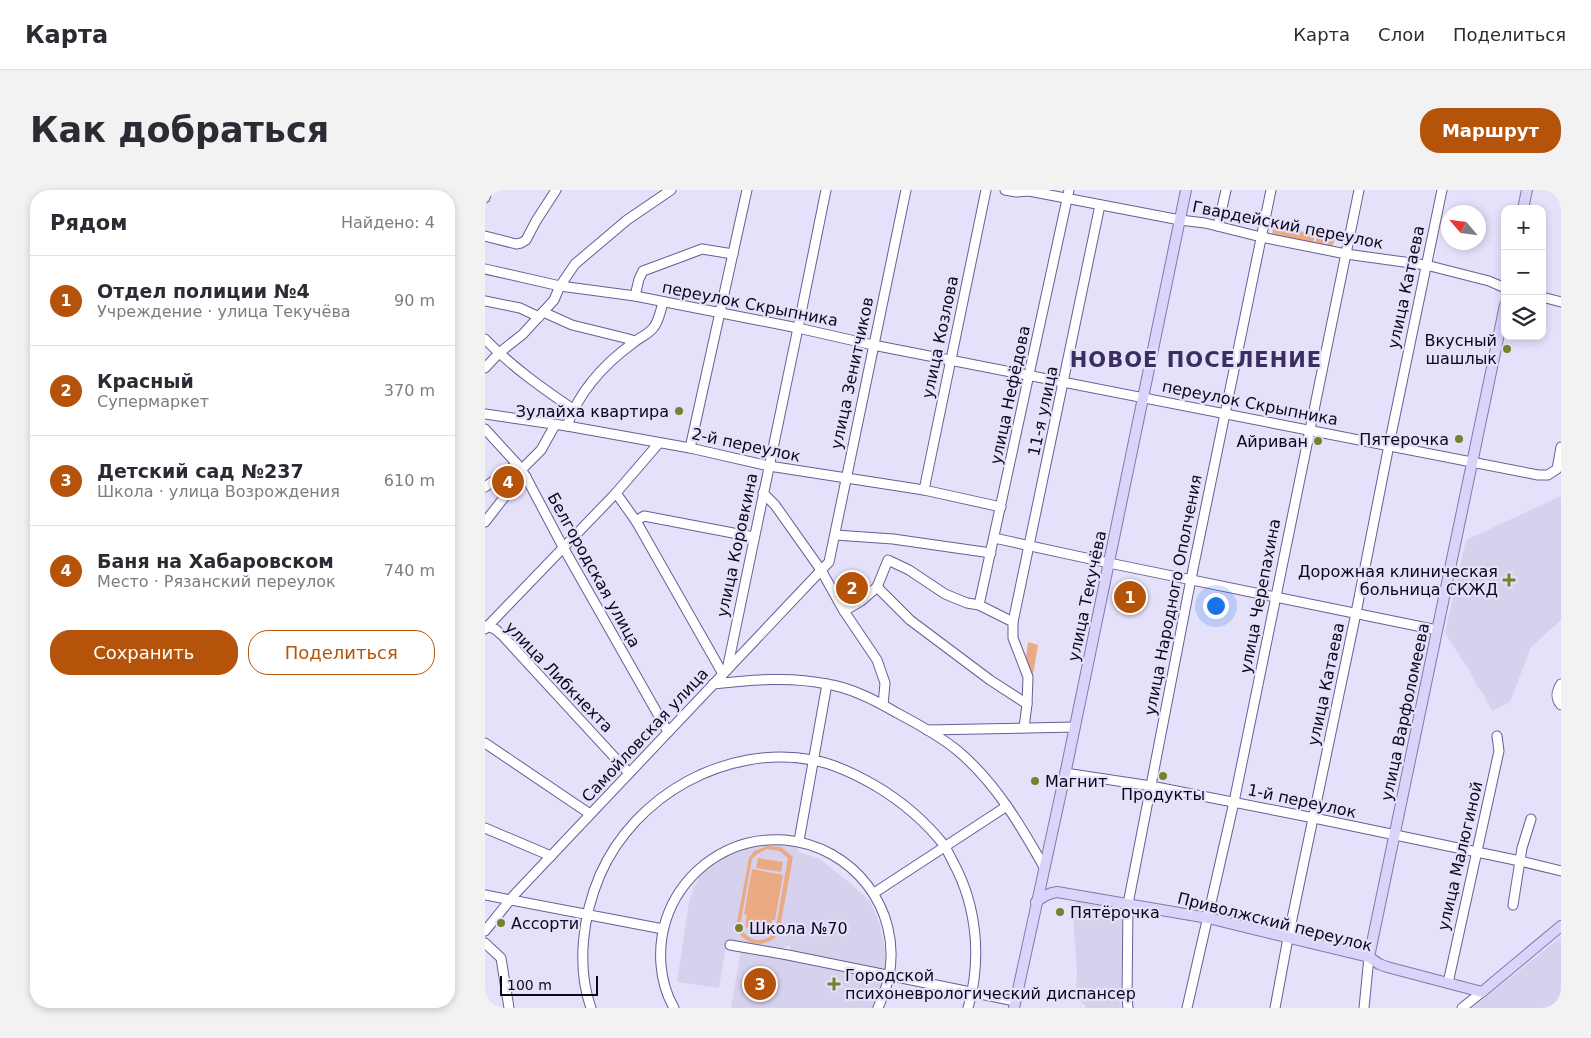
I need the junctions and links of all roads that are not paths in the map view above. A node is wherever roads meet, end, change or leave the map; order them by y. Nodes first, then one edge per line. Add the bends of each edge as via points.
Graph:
1 (487, 190) edge
2 (556, 190) edge
3 (671, 190) edge
4 (747, 190) edge
5 (825, 190) edge
6 (905, 190) edge
7 (986, 190) edge
8 (1005, 190) edge
9 (1186, 190) edge
10 (1226, 190) edge
11 (1271, 190) edge
12 (1359, 190) edge
13 (1442, 190) edge
14 (1527, 190) edge
15 (1068, 194) edge
16 (485, 198) edge
17 (1100, 205) junction
18 (1524, 205) edge
19 (1180, 220) junction
20 (1218, 226) junction
21 (485, 236) edge
22 (1261, 237) junction
23 (733, 254) junction
24 (1346, 254) junction
25 (1425, 265) junction
26 (485, 269) edge
27 (560, 286) junction
28 (1501, 286) edge
29 (635, 296) junction
30 (1546, 298) edge
31 (485, 301) edge
32 (663, 302) junction
33 (1561, 302) edge
34 (720, 313) junction
35 (541, 314) junction
36 (1501, 324) edge
37 (798, 328) junction
38 (485, 339) edge
39 (635, 341) junction
40 (873, 345) junction
41 (499, 354) junction
42 (951, 360) junction
43 (485, 368) edge
44 (1030, 376) junction
45 (1064, 382) junction
46 (1143, 398) junction
47 (573, 408) junction
48 (1225, 413) junction
49 (485, 414) edge
50 (555, 425) junction
51 (567, 426) junction
52 (485, 429) edge
53 (1309, 430) junction
54 (659, 443) junction
55 (1389, 446) junction
56 (1561, 447) edge
57 (690, 448) junction
58 (1472, 463) junction
59 (769, 466) junction
60 (521, 471) junction
61 (846, 479) junction
62 (485, 487) edge
63 (924, 490) junction
64 (616, 493) junction
65 (763, 493) junction
66 (1001, 507) junction
67 (636, 521) junction
68 (485, 522) edge
69 (835, 535) junction
70 (754, 538) junction
71 (995, 538) junction
72 (1029, 545) junction
73 (563, 547) junction
74 (991, 554) junction
75 (829, 562) joint
76 (1109, 563) junction
77 (821, 570) junction
78 (1191, 580) junction
79 (877, 586) junction
80 (1275, 597) junction
81 (979, 605) junction
82 (844, 611) junction
83 (1357, 613) junction
84 (1013, 622) junction
85 (486, 627) edge
86 (1437, 630) junction
87 (725, 672) junction
88 (713, 684) junction
89 (827, 684) junction
90 (1560, 685) edge
91 (1027, 704) junction
92 (883, 705) junction
93 (1561, 705) edge
94 (1075, 727) junction
95 (1024, 728) junction
96 (927, 730) junction
97 (668, 732) junction
98 (1497, 736) dead end
99 (485, 743) edge
100 (814, 760) junction
101 (629, 773) junction
102 (1065, 773) junction
103 (1151, 786) junction
104 (1234, 802) junction
105 (1007, 806) junction
106 (590, 814) junction
107 (1314, 818) junction
108 (1531, 819) dead end
109 (485, 828) edge
110 (1394, 836) junction
111 (799, 841) junction
112 (945, 846) junction
113 (1476, 852) junction
114 (551, 856) junction
115 (1520, 861) junction
116 (1043, 868) junction
117 (1561, 872) edge
118 (1057, 892) junction
119 (874, 893) junction
120 (485, 895) edge
121 (509, 900) junction
122 (1036, 902) junction
123 (1128, 904) junction
124 (1513, 906) dead end
125 (587, 914) junction
126 (1208, 918) junction
127 (1561, 926) edge
128 (663, 929) junction
129 (485, 931) edge
130 (1288, 938) junction
131 (485, 943) edge
132 (730, 945) dead end
133 (1369, 957) junction
134 (889, 976) junction
135 (1447, 983) junction
136 (1482, 992) junction
137 (973, 993) junction
138 (1014, 1005) edge
139 (509, 1008) edge
140 (591, 1008) edge
141 (674, 1008) edge
142 (878, 1008) edge
143 (968, 1008) edge
144 (1128, 1008) edge
145 (1187, 1008) edge
146 (1275, 1008) edge
147 (1364, 1008) edge
148 (1462, 1008) edge

1 - 16 street
2 - 21 street via 527,240 516,244
3 - 27 street via 600,242 575,264
4 - 23 street
5 - 37 street, улица Коровкина
6 - 40 street, улица Зенитчиков
7 - 42 street, улица Козлова
8 - 15 street, Гвардейский переулок
9 - 19 main road, улица Текучёва
10 - 20 street
11 - 22 street, улица Народного Ополчения
12 - 24 street, улица Черепахина
13 - 25 street, улица Катаева
14 - 18 main road
15 - 17 street, Гвардейский переулок
15 - 44 street, улица Нефёдова
17 - 19 street, Гвардейский переулок
17 - 45 street, 11-я улица
19 - 20 street, Гвардейский переулок
19 - 46 main road, улица Текучёва
20 - 22 street, Гвардейский переулок
22 - 24 street, Гвардейский переулок
22 - 48 street, улица Народного Ополчения
23 - 29 street via 702,249 643,271
23 - 34 street
24 - 25 street, Гвардейский переулок
24 - 53 street, улица Черепахина
25 - 28 street, Гвардейский переулок
25 - 55 street, улица Катаева
26 - 27 street, переулок Скрыпника
27 - 29 street, переулок Скрыпника
27 - 35 street via 554,300
29 - 32 street, переулок Скрыпника
30 - 33 street
31 - 35 street
32 - 34 street, переулок Скрыпника
32 - 39 street via 656,325 648,335
34 - 37 street, переулок Скрыпника
34 - 57 street
35 - 39 street
35 - 41 street
36 - 58 main road, улица Варфоломеева
37 - 40 street, переулок Скрыпника
37 - 59 street, улица Коровкина
38 - 41 street
39 - 47 street via 594,378
40 - 42 street, переулок Скрыпника
40 - 61 street, улица Зенитчиков
41 - 43 street
41 - 47 street
42 - 44 street, переулок Скрыпника
42 - 63 street, улица Козлова
44 - 45 street, переулок Скрыпника
44 - 66 street, улица Нефёдова
45 - 46 street, переулок Скрыпника
45 - 72 street, 11-я улица
46 - 48 street, переулок Скрыпника
46 - 76 main road, улица Текучёва
47 - 51 street
48 - 53 street, переулок Скрыпника
48 - 78 street, улица Народного Ополчения
49 - 50 street, 2-й переулок
50 - 51 street, 2-й переулок
50 - 60 street via 541,450
51 - 54 street, 2-й переулок
52 - 60 street, Белгородская улица
53 - 55 street, переулок Скрыпника
53 - 80 street, улица Черепахина
54 - 57 street, 2-й переулок
54 - 64 street
55 - 58 street, переулок Скрыпника
55 - 83 street, улица Катаева
56 - 58 street, переулок Скрыпника via 1557,469 1548,475
57 - 59 street, 2-й переулок
58 - 86 main road, улица Варфоломеева
59 - 61 street, 2-й переулок
59 - 65 street, улица Коровкина
60 - 62 street
60 - 68 street
60 - 73 street, Белгородская улица
61 - 63 street, 2-й переулок
61 - 69 street, улица Зенитчиков
63 - 66 street, 2-й переулок
64 - 67 street
64 - 73 street
65 - 70 street, улица Коровкина
65 - 77 street
66 - 71 street, улица Нефёдова
67 - 70 street via 644,516
67 - 87 street
69 - 74 street via 893,539
69 - 75 street, улица Зенитчиков
70 - 87 street, улица Коровкина
71 - 72 street
71 - 74 street, улица Нефёдова
72 - 76 street
72 - 84 street, 11-я улица
73 - 85 street
73 - 97 street, Белгородская улица
74 - 81 street, улица Нефёдова
75 - 77 street, Самойловская улица
76 - 78 street
76 - 94 main road, улица Текучёва
77 - 82 street
77 - 87 street, Самойловская улица
78 - 80 street
78 - 103 street, улица Народного Ополчения
79 - 81 street via 888,560 945,594
79 - 82 street
79 - 91 street via 910,620
80 - 83 street
80 - 104 street, улица Черепахина
81 - 84 street
82 - 92 street via 877,660 885,683
83 - 86 street
83 - 107 street, улица Катаева
84 - 91 street, 11-я улица via 1013,638 1028,677
85 - 101 street, улица Либкнехта via 502,634
86 - 110 main road, улица Варфоломеева
87 - 88 street, Самойловская улица
88 - 89 street via 796,680
88 - 97 street, Самойловская улица
89 - 92 street
89 - 100 street
90 - 93 street via 1557,699
91 - 95 street, 11-я улица
92 - 96 street
94 - 95 street
94 - 102 main road, улица Текучёва
95 - 96 street
96 - 105 street via 959,752
97 - 101 street, Самойловская улица
98 - 113 street, улица Малюгиной via 1499,751
99 - 106 street
100 - 111 street
100 - 112 street via 859,777 885,792 926,825
100 - 125 street via 789,757 751,760 718,767 684,782 653,804 628,829 606,862
101 - 106 street, Самойловская улица
102 - 103 street, 1-й переулок
102 - 116 main road, улица Текучёва
103 - 104 street, 1-й переулок
103 - 123 street, улица Народного Ополчения
104 - 107 street, 1-й переулок
104 - 126 street, улица Черепахина
105 - 112 street
105 - 116 street
106 - 114 street, Самойловская улица
107 - 110 street, 1-й переулок
107 - 130 street, улица Катаева
108 - 115 street
109 - 114 street
110 - 113 street, 1-й переулок
110 - 133 main road, улица Варфоломеева
111 - 119 street via 841,859
111 - 128 street via 773,839 752,842 713,858 694,873 679,892
112 - 119 street
112 - 137 street via 971,905 976,936
113 - 115 street, 1-й переулок
113 - 135 street, улица Малюгиной
114 - 121 street, Самойловская улица
115 - 117 street, 1-й переулок
115 - 124 street
116 - 118 main road via 1048,884
116 - 122 main road, улица Текучёва
118 - 122 main road
118 - 123 main road, Приволжский переулок
119 - 134 street via 891,940
120 - 121 street
121 - 125 street
121 - 129 street, Самойловская улица
122 - 138 main road, улица Текучёва
123 - 126 main road, Приволжский переулок
123 - 144 street, улица Народного Ополчения
125 - 128 street
125 - 140 street via 583,942 584,971
126 - 130 main road, Приволжский переулок
126 - 145 street, улица Черепахина
127 - 136 main road
128 - 141 street via 662,973
130 - 133 main road, Приволжский переулок
130 - 146 street, улица Катаева
131 - 139 street via 501,958
132 - 134 street
133 - 135 main road, Приволжский переулок via 1387,967
133 - 147 street, улица Варфоломеева
134 - 137 street
134 - 142 street
135 - 136 main road, Приволжский переулок
136 - 148 street
137 - 138 street
137 - 143 street

